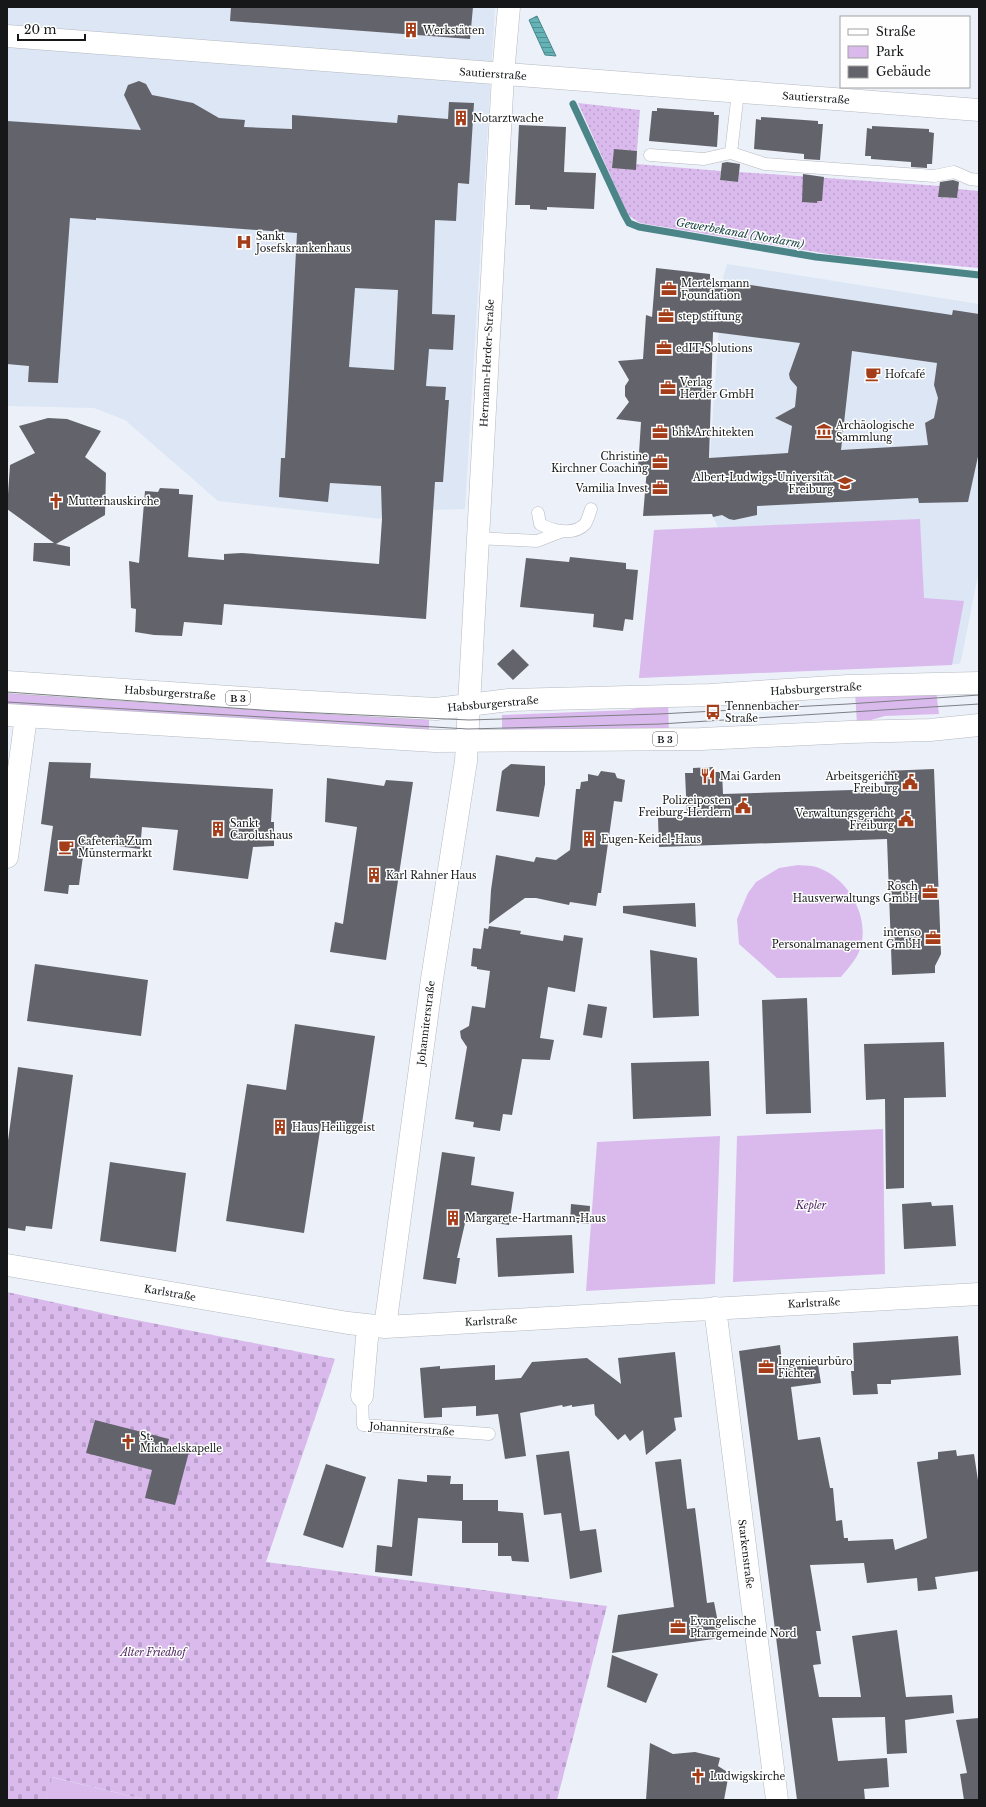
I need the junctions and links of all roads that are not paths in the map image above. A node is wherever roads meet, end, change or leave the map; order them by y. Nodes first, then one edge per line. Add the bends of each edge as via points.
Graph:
1 (508, 7) edge
2 (7, 36) edge
3 (503, 74) junction
4 (738, 92) junction
5 (979, 110) edge
6 (731, 153) junction
7 (650, 155) dead end
8 (979, 180) edge
9 (591, 509) dead end
10 (538, 513) dead end
11 (563, 532) junction
12 (477, 538) junction
13 (7, 682) edge
14 (979, 683) edge
15 (17, 716) edge
16 (468, 721) junction
17 (979, 725) edge
18 (7, 857) edge
19 (7, 1265) edge
20 (979, 1294) edge
21 (715, 1308) junction
22 (377, 1326) junction
23 (362, 1396) joint
24 (489, 1434) dead end
25 (777, 1800) edge

1 - 3 street, Hermann-Herder-Straße
2 - 3 street, Sautierstraße
3 - 4 street, Sautierstraße
3 - 12 street, Hermann-Herder-Straße
4 - 5 street, Sautierstraße
4 - 6 lane
6 - 7 lane via 704,159
6 - 8 lane via 765,164 934,176 954,172
9 - 11 lane via 585,523 579,528
10 - 11 lane via 540,524
11 - 12 lane via 537,541
12 - 16 street, Hermann-Herder-Straße
13 - 16 street, Habsburgerstraße / B 3 via 436,709
14 - 16 street, Habsburgerstraße / B 3 via 848,686 710,695 509,700
15 - 16 street, Habsburgerstraße / B 3 via 435,740
15 - 18 street
16 - 17 street, Habsburgerstraße / B 3 via 701,740 930,730
16 - 22 street, Johanniterstraße via 466,761
19 - 22 street, Karlstraße
20 - 21 street, Karlstraße
21 - 22 street, Karlstraße
21 - 25 street, Starkenstraße
22 - 23 street, Johanniterstraße
23 - 24 lane, Johanniterstraße via 363,1425

